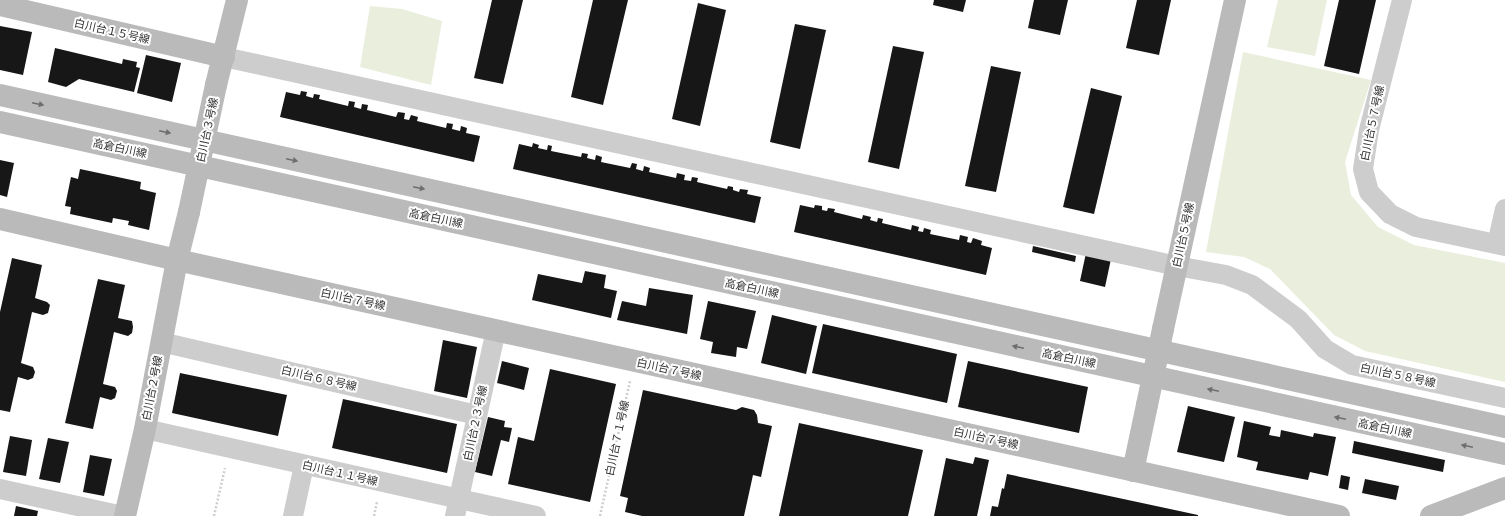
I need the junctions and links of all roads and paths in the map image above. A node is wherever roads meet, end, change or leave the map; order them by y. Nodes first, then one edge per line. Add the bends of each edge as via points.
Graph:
1 (237, 0) edge
2 (1234, 0) edge
3 (1402, 0) edge
4 (0, 5) edge
5 (224, 56) junction
6 (0, 95) edge
7 (0, 122) edge
8 (1505, 209) edge
9 (0, 219) edge
10 (1501, 245) edge
11 (177, 260) junction
12 (1177, 266) junction
13 (496, 330) junction
14 (161, 342) junction
15 (634, 361) junction
16 (1505, 398) edge
17 (477, 415) junction
18 (1505, 427) edge
19 (145, 429) junction
20 (229, 448) junction
21 (1505, 454) edge
22 (304, 465) junction
23 (1133, 471) junction
24 (1505, 488) edge
25 (0, 489) edge
26 (457, 507) edge
27 (1285, 510) edge
28 (124, 516) edge
29 (214, 516) edge
30 (293, 516) edge
31 (536, 516) edge
32 (600, 516) edge
33 (1339, 516) edge
34 (1431, 516) edge

1 - 5 street, 白川台３号線
2 - 12 street, 白川台５号線
3 - 10 street, 白川台５７号線 via 1369,130 1363,169 1368,192 1390,214 1416,227
4 - 5 street, 白川台１５号線
5 - 11 street, 白川台３号線, bridge
5 - 12 street, 白川台５８号線
6 -> 18 street
21 -> 7 street, 高倉白川線
8 - 10 street
9 - 11 street, 白川台７号線
11 - 13 street, 白川台７号線
11 - 14 street, 白川台２号線
12 - 16 street, 白川台５８号線 via 1226,275 1252,285 1298,319 1325,349 1352,365
12 - 23 street, 白川台５号線, bridge
13 - 15 street, 白川台７号線
13 - 17 street, 白川台２３号線
14 - 17 street, 白川台６８号線
14 - 19 street, 白川台２号線
15 - 23 street, 白川台７号線
15 - 32 path, 白川台７１号線
17 - 26 street, 白川台２３号線
19 - 20 street, 白川台１１号線
19 - 28 street, 白川台２号線
20 - 22 street, 白川台１１号線
20 - 29 path
22 - 26 street, 白川台１１号線
22 - 30 street
23 - 27 street, 白川台７号線
24 - 34 street
25 - 28 street
26 - 31 street, 白川台１１号線
27 - 33 street, 白川台７号線

